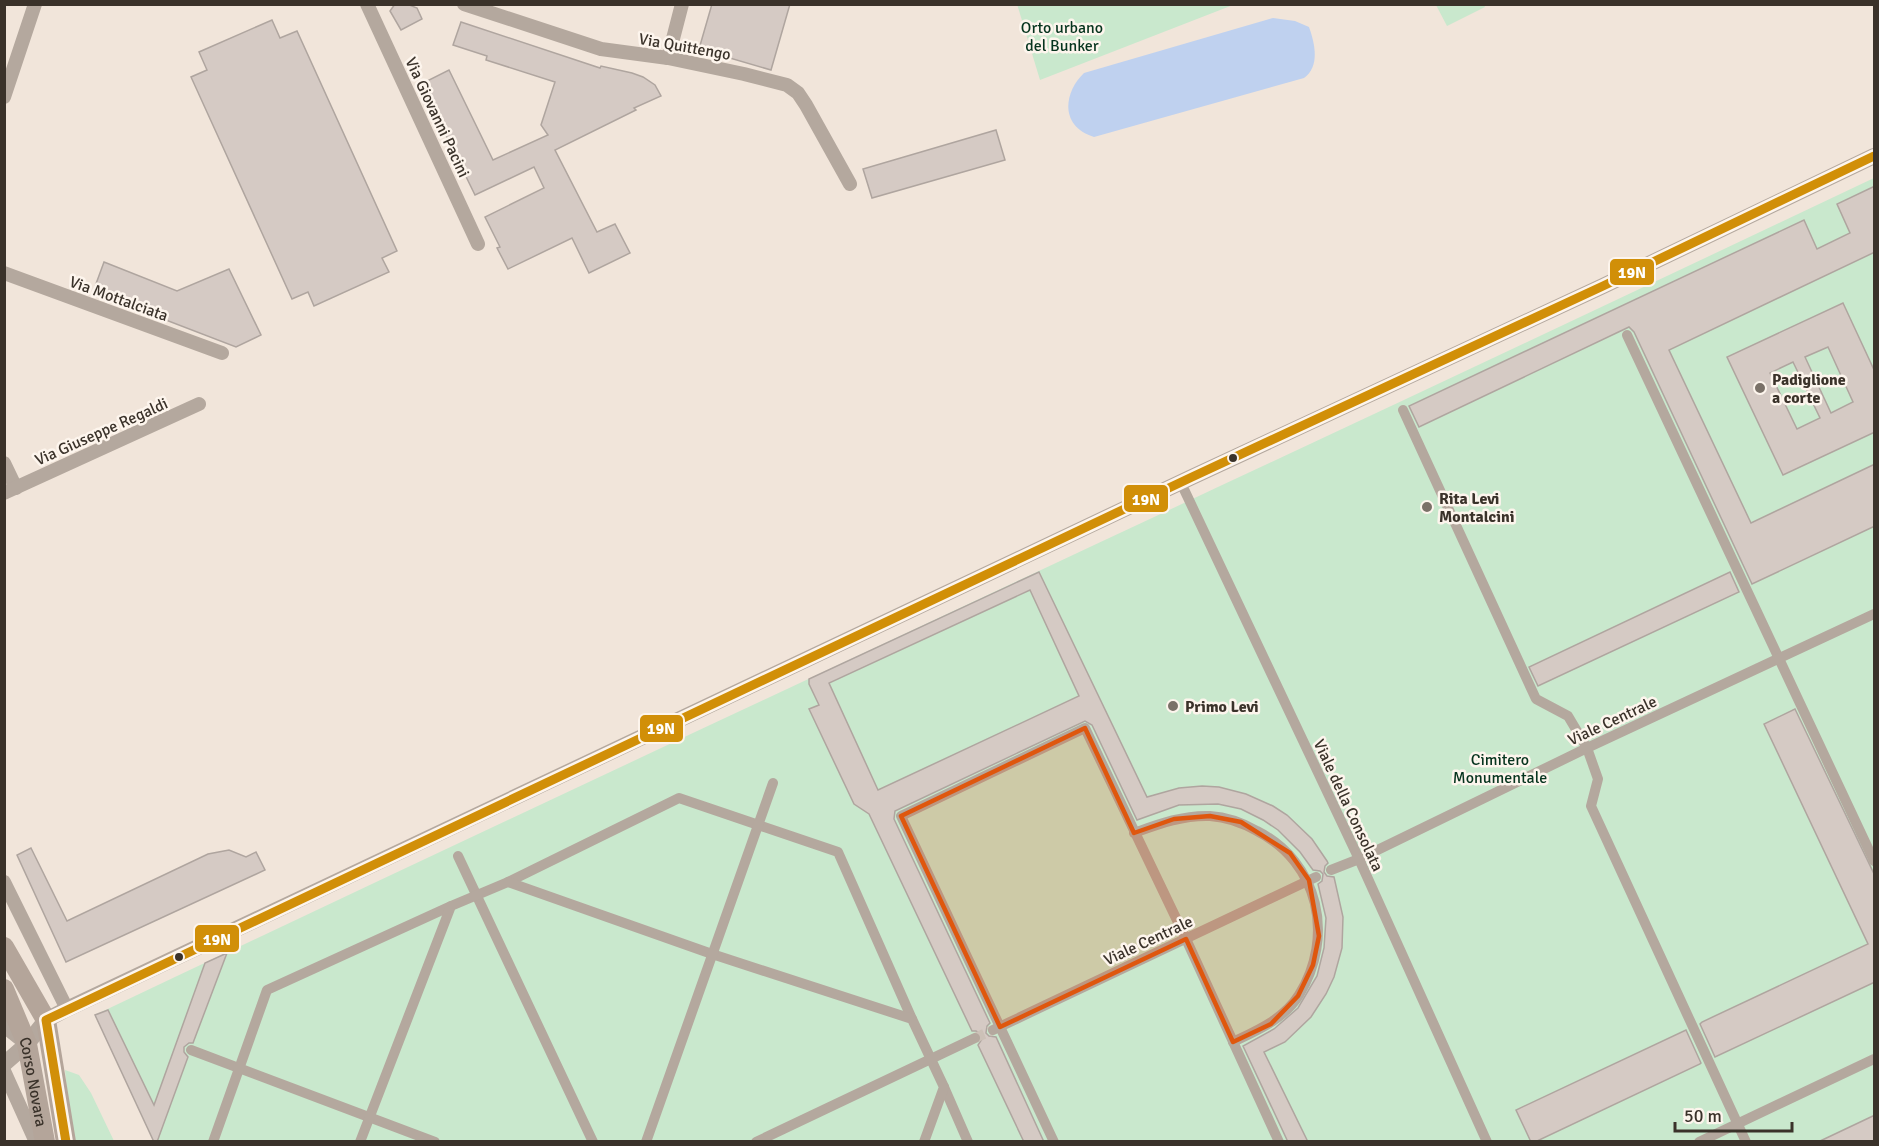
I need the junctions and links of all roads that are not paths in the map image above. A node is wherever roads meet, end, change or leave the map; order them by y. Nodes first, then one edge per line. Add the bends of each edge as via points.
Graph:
1 (35, 4) edge
2 (367, 4) edge
3 (464, 4) edge
4 (682, 4) edge
5 (668, 58) junction
6 (8, 77) edge
7 (4, 97) edge
8 (1875, 156) edge
9 (850, 184) dead end
10 (478, 244) dead end
11 (4, 273) edge
12 (1627, 335) dead end
13 (222, 353) dead end
14 (199, 404) dead end
15 (1403, 411) dead end
16 (4, 463) edge
17 (1181, 483) junction
18 (10, 490) edge
19 (1875, 614) edge
20 (1779, 658) junction
21 (1587, 748) junction
22 (773, 783) dead end
23 (758, 825) junction
24 (1134, 833) junction
25 (458, 856) dead end
26 (1359, 859) junction
27 (1875, 861) edge
28 (1331, 870) dead end
29 (1312, 879) junction
30 (4, 882) edge
31 (508, 882) junction
32 (477, 896) junction
33 (451, 906) junction
34 (1186, 939) junction
35 (4, 947) edge
36 (712, 954) junction
37 (4, 989) edge
38 (67, 1009) junction
39 (8, 1018) edge
40 (912, 1019) junction
41 (45, 1020) junction
42 (997, 1028) junction
43 (975, 1038) tunnel mouth
44 (1233, 1041) junction
45 (27, 1044) junction
46 (191, 1050) dead end
47 (931, 1058) junction
48 (1875, 1059) edge
49 (4, 1064) edge
50 (239, 1068) junction
51 (4, 1071) edge
52 (944, 1087) junction
53 (369, 1117) junction
54 (1738, 1123) junction
55 (36, 1142) edge
56 (45, 1142) edge
57 (66, 1142) edge
58 (213, 1142) edge
59 (360, 1142) edge
60 (435, 1142) edge
61 (593, 1142) edge
62 (646, 1142) edge
63 (756, 1142) edge
64 (924, 1142) edge
65 (968, 1142) edge
66 (1054, 1142) edge
67 (1279, 1142) edge
68 (1487, 1142) edge
69 (1699, 1142) edge
70 (1746, 1142) edge

1 - 6 street
2 - 10 street, Via Giovanni Pacini
3 - 5 street, Via Quittengo via 601,50
4 - 5 street
5 - 9 street, Via Quittengo via 788,85 806,105
6 - 7 street
8 - 17 street
11 - 13 street, Via Mottalciata
12 - 20 street
14 - 18 street, Via Giuseppe Regaldi
15 - 21 street via 1536,699 1568,716
16 - 18 street, Via Giuseppe Regaldi
17 - 26 street, Viale della Consolata
17 - 38 street
19 - 20 street, Viale Centrale
20 - 21 street, Viale Centrale
20 - 27 street
21 - 26 street, Viale Centrale
21 - 54 street via 1598,779 1591,806
22 - 23 street
23 - 31 street via 679,798
23 - 36 street
23 - 40 street via 838,852
24 - 29 street via 1174,819 1210,816 1241,822 1290,853
24 - 34 street
24 - 42 street via 1085,728 901,816
25 - 32 street
26 - 28 street, Viale Centrale
26 - 68 street, Viale della Consolata
29 - 34 street, Viale Centrale
29 - 44 street via 1319,936 1313,965 1303,986 1272,1024
30 - 38 street
31 - 32 street
31 - 36 street
32 - 33 street
32 - 61 street
33 - 50 street via 267,990
33 - 53 street
34 - 42 street, Viale Centrale
34 - 44 street
35 - 41 main road, Corso Novara
36 - 40 street
36 - 62 street
37 - 39 main road, Corso Novara
38 - 41 street
39 - 41 street
39 - 45 main road, Corso Novara
40 - 47 street
41 - 45 street
41 - 57 main road, Corso Novara
42 - 66 street
43 - 47 street
44 - 67 street
45 - 49 street
45 - 56 main road, Corso Novara
46 - 50 street
47 - 52 street
47 - 63 street
48 - 54 street
50 - 53 street
50 - 58 street
51 - 55 street, Corso Novara
52 - 64 street
52 - 65 street
53 - 59 street
53 - 60 street
54 - 69 street
54 - 70 street

